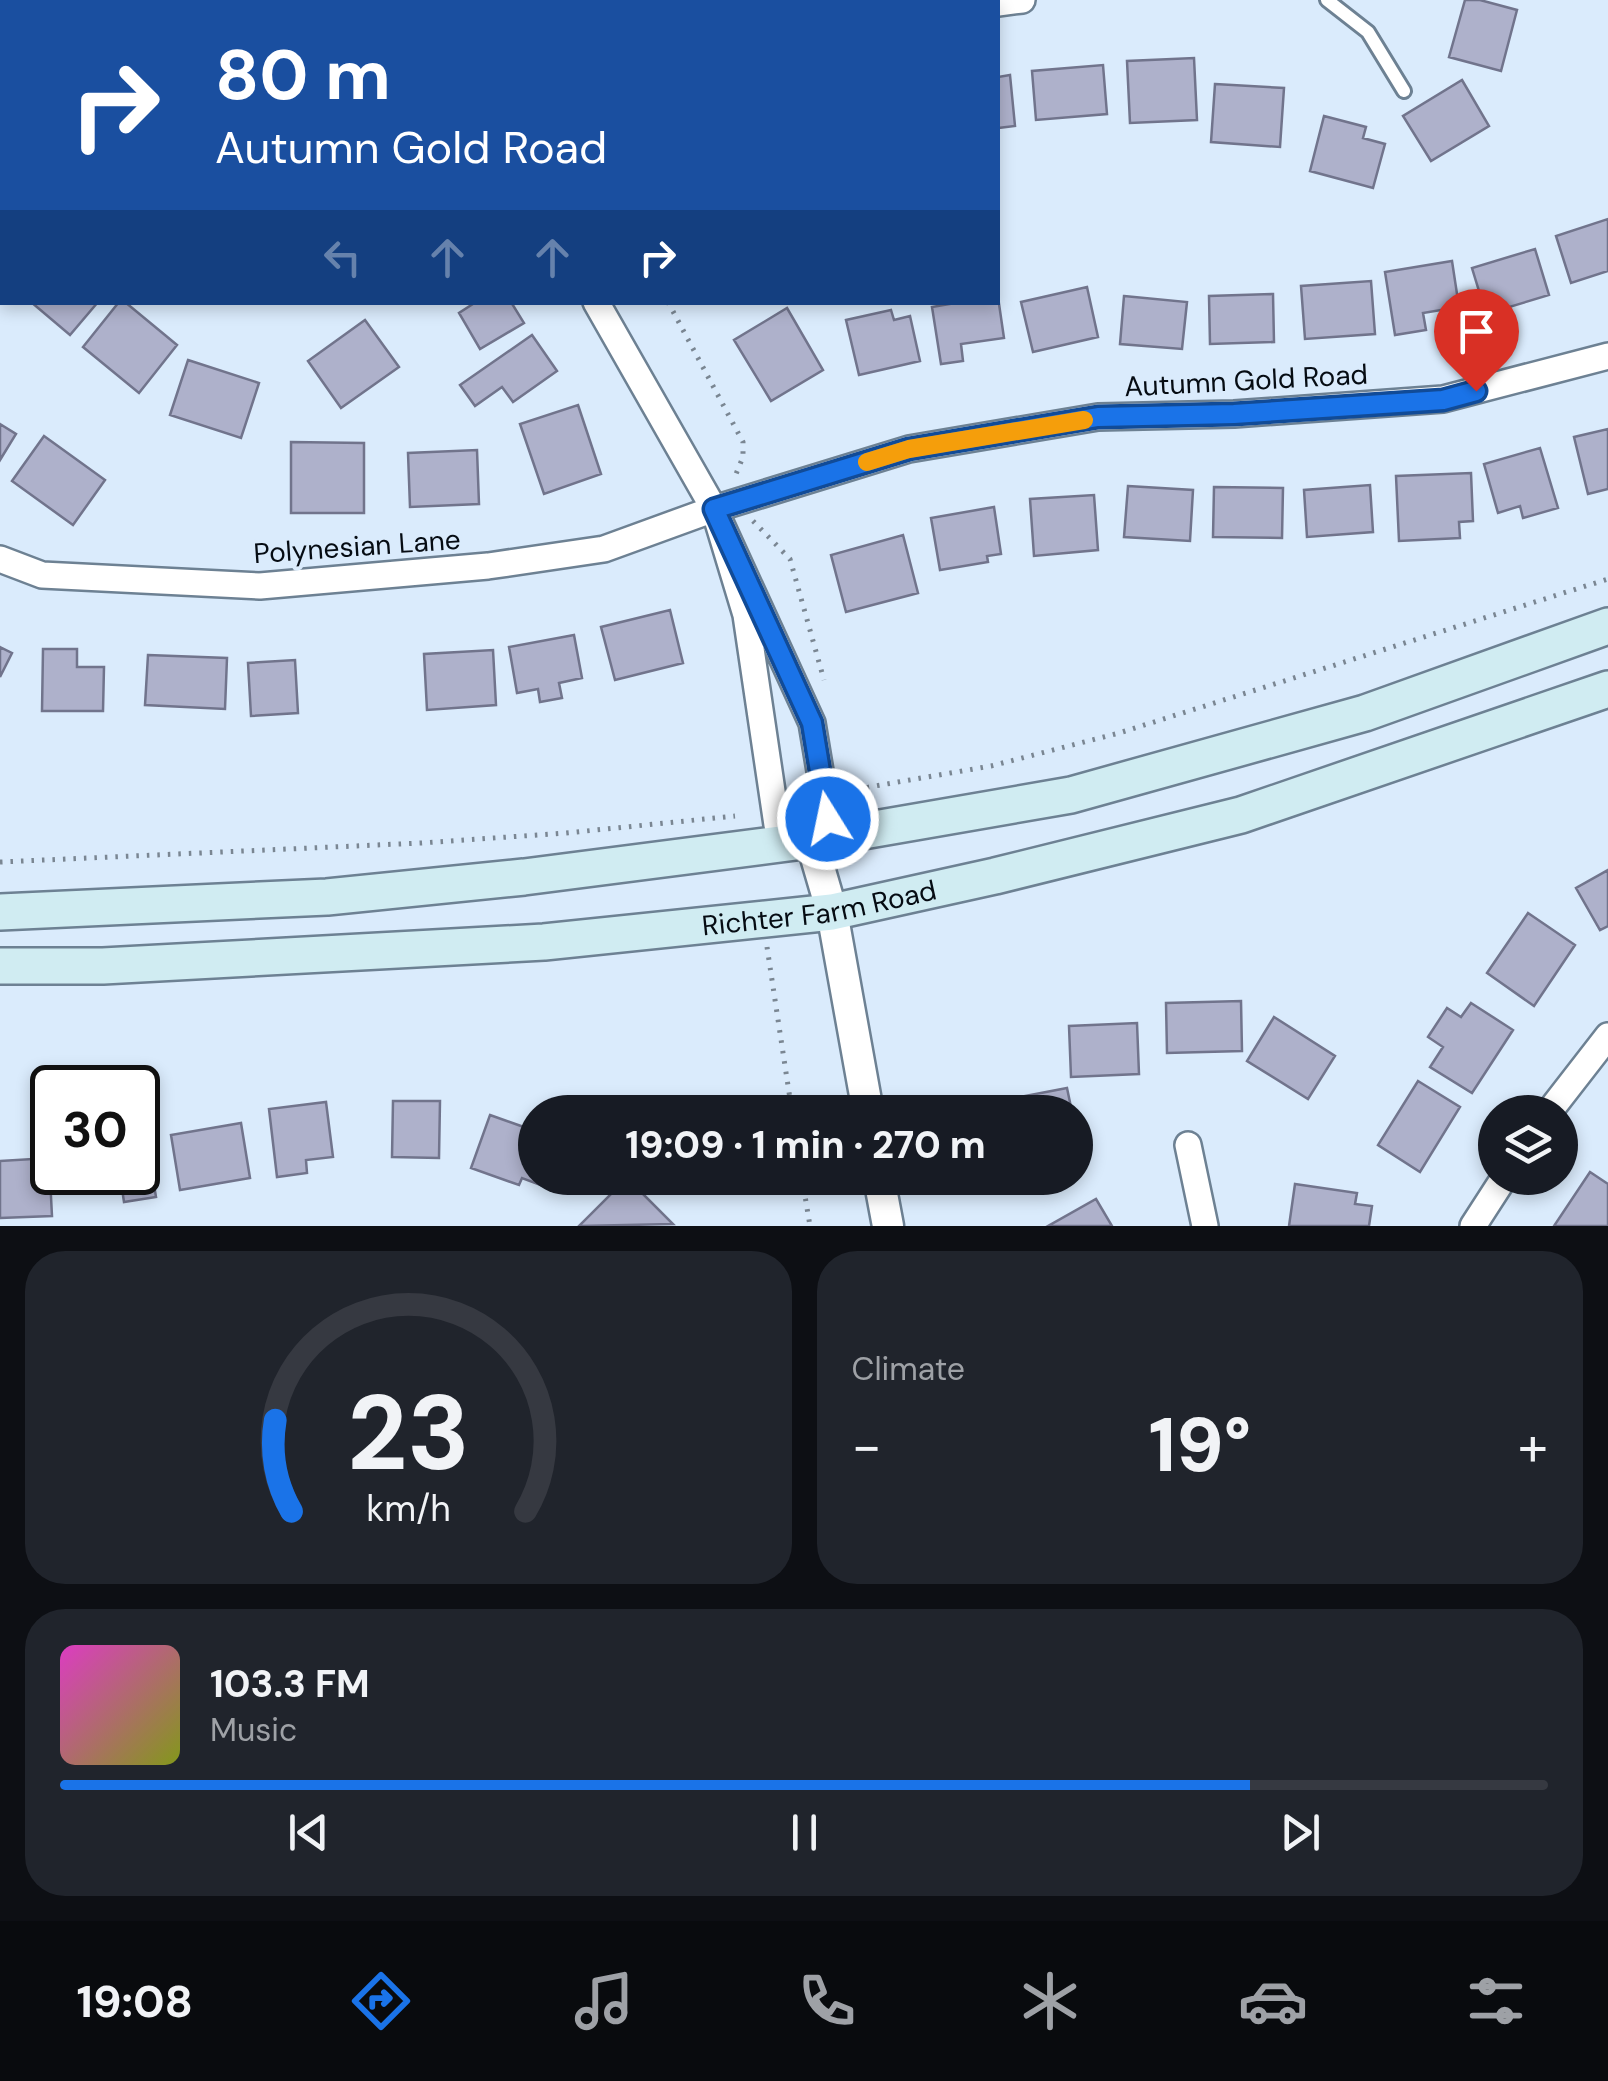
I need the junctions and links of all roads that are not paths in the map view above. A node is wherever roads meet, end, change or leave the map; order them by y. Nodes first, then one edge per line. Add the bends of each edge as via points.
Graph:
1 (1327, 0) edge
2 (1404, 91) dead end
3 (598, 305) edge
4 (1608, 356) edge
5 (714, 509) junction
6 (0, 559) edge
7 (1608, 626) edge
8 (1608, 688) edge
9 (811, 840) junction
10 (0, 912) edge
11 (832, 912) junction
12 (0, 966) edge
13 (1608, 1036) edge
14 (865, 1095) edge
15 (1562, 1095) edge
16 (1188, 1144) dead end
17 (882, 1195) edge
18 (1493, 1195) edge
19 (888, 1226) edge
20 (1205, 1226) edge
21 (1472, 1226) edge

1 - 2 lane via 1368,32
3 - 5 street
4 - 5 street, Autumn Gold Road via 1443,400 1098,417 909,449
5 - 6 street, Polynesian Lane via 604,548 488,566 260,586 42,575
5 - 9 street via 812,723 828,819
5 - 9 street via 746,615 777,826
7 - 9 main road via 1365,713 1071,795
8 - 11 main road, Richter Farm Road via 1240,815
9 - 10 main road via 327,897
9 - 11 street
11 - 12 main road, Richter Farm Road via 525,943
11 - 14 street
13 - 15 street
16 - 20 street
17 - 19 street
18 - 21 street

